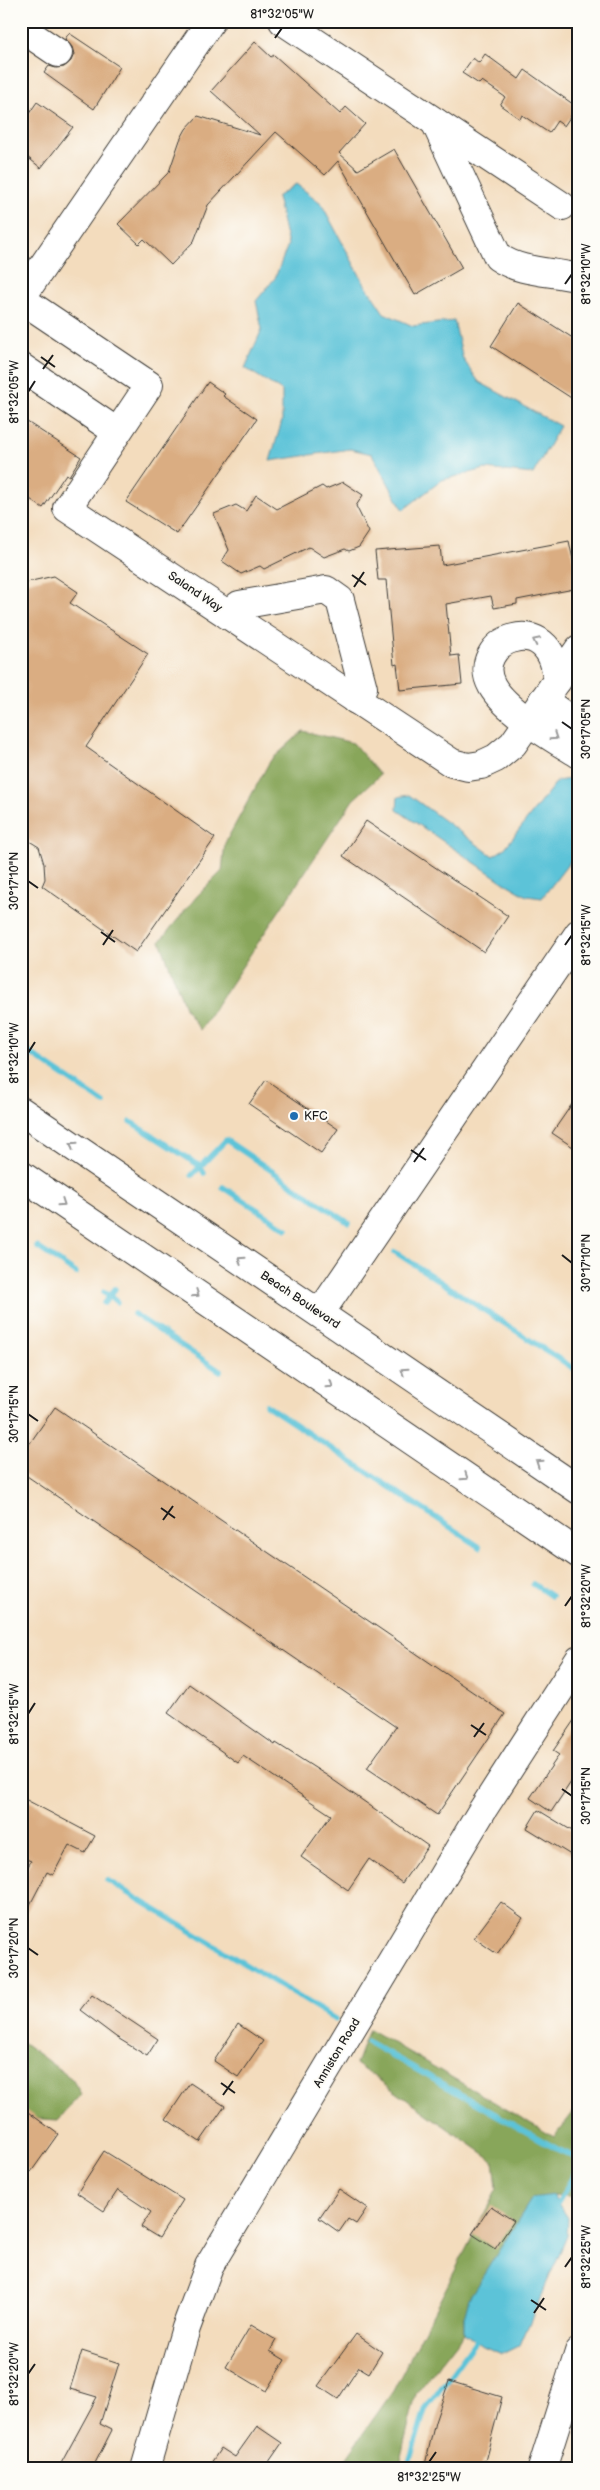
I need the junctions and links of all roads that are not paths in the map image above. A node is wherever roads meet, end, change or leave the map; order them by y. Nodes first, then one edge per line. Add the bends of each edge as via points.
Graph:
1 (211, 21) edge
2 (283, 21) edge
3 (21, 28) edge
4 (58, 53) dead end
5 (435, 122) junction
6 (562, 206) dead end
7 (579, 278) edge
8 (21, 299) edge
9 (21, 367) edge
10 (117, 432) junction
11 (228, 614) junction
12 (579, 649) edge
13 (356, 700) junction
14 (543, 701) junction
15 (579, 726) edge
16 (579, 754) edge
17 (579, 933) edge
18 (21, 1111) edge
19 (21, 1175) edge
20 (320, 1313) junction
21 (579, 1490) edge
22 (579, 1554) edge
23 (579, 1660) edge
24 (579, 2352) edge
25 (145, 2469) edge
26 (542, 2469) edge

1 - 8 main road
2 - 5 main road
3 - 4 main road
5 - 6 main road
5 - 7 main road via 498,257 510,265
8 - 10 main road, Saland Way via 148,385
9 - 10 main road
10 - 11 main road, Saland Way via 67,508
11 - 13 main road, Saland Way
11 - 13 main road via 239,605 326,590 340,600 363,688
12 - 14 main road, Saland Way
13 - 14 main road, Saland Way via 452,763 468,768 481,766 514,744
14 - 15 main road
14 -> 16 main road
17 - 20 main road
20 -> 18 main road, Beach Boulevard
19 -> 22 main road
21 -> 20 main road, Beach Boulevard
23 - 25 main road, Anniston Road via 483,1809 209,2266 186,2328
24 - 26 main road

